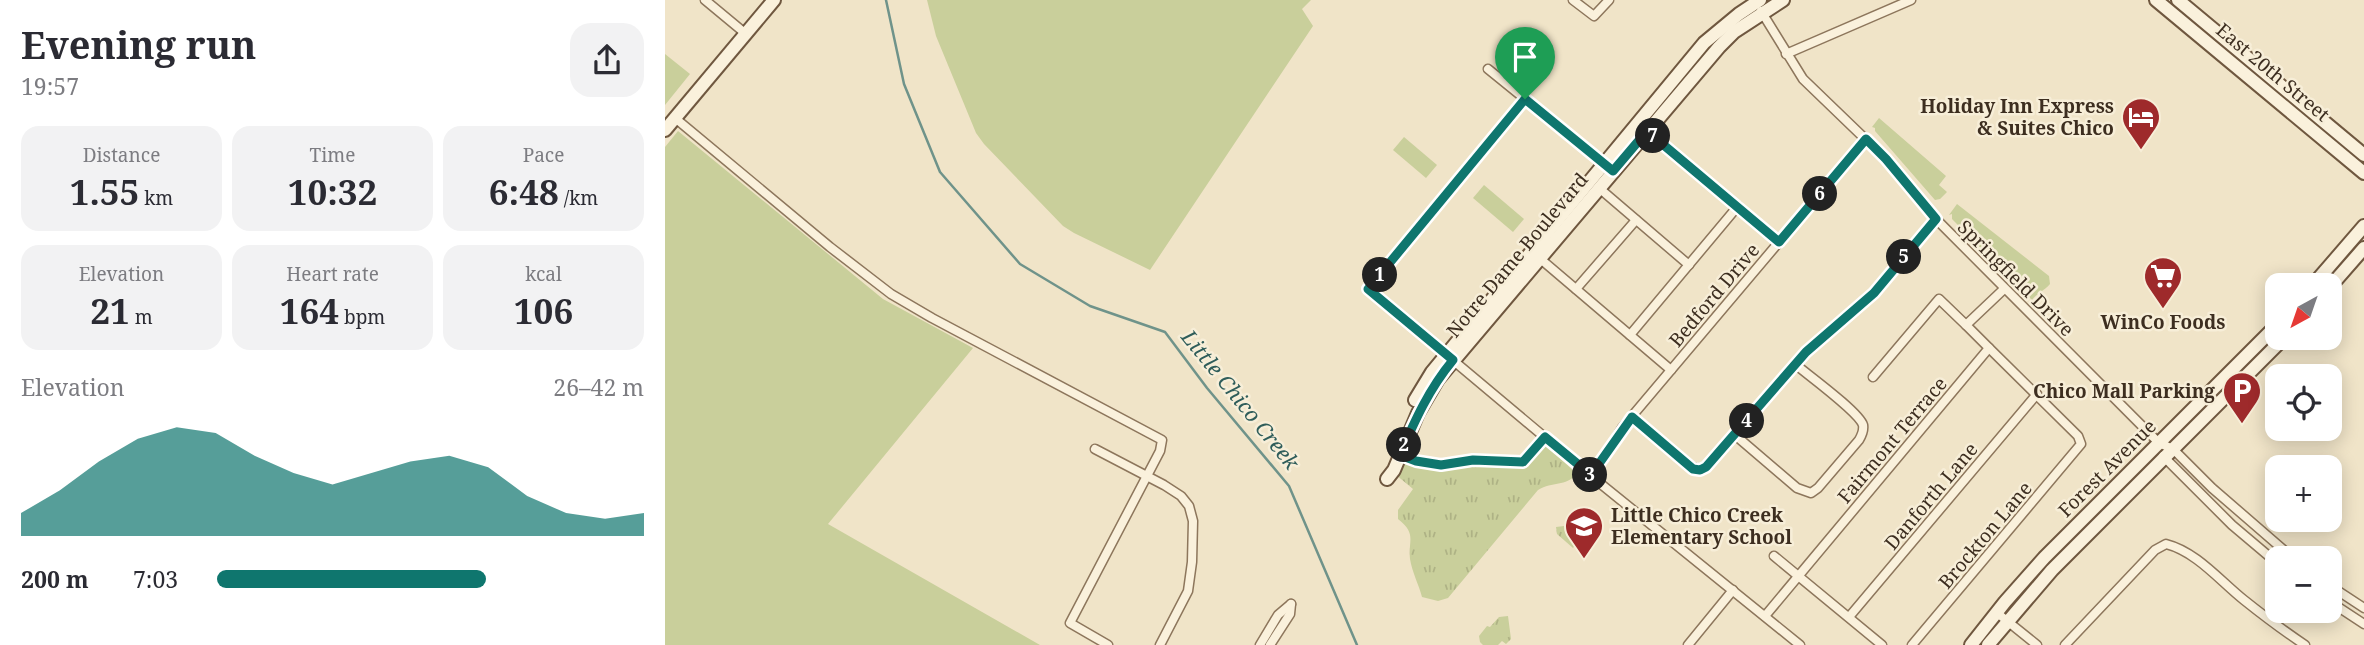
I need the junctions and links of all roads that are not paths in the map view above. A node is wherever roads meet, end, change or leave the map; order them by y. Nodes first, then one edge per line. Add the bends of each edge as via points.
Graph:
1 (705, 0) edge
2 (774, 0) edge
3 (1573, 0) edge
4 (1609, 0) edge
5 (1783, 0) edge
6 (1911, 0) edge
7 (2156, 0) edge
8 (2178, 0) edge
9 (1758, 4) edge
10 (746, 34) junction
11 (1786, 54) junction
12 (1488, 69) dead end
13 (1525, 99) junction
14 (675, 118) junction
15 (1643, 127) junction
16 (665, 130) edge
17 (1866, 139) junction
18 (2364, 155) edge
19 (1609, 168) junction
20 (2364, 173) edge
21 (1599, 188) junction
22 (1738, 206) junction
23 (1936, 219) junction
24 (1636, 220) junction
25 (2364, 226) edge
26 (1779, 242) junction
27 (2364, 248) edge
28 (1536, 255) junction
29 (1689, 265) junction
30 (2323, 273) edge
31 (2342, 273) edge
32 (1576, 289) junction
33 (2004, 289) junction
34 (1966, 325) junction
35 (1630, 335) junction
36 (2265, 337) edge
37 (1989, 348) junction
38 (2272, 350) edge
39 (1450, 358) junction
40 (1795, 364) junction
41 (1671, 370) junction
42 (1873, 377) dead end
43 (2037, 394) junction
44 (1632, 417) junction
45 (1735, 435) junction
46 (1545, 437) junction
47 (2159, 443) junction
48 (1095, 449) dead end
49 (1397, 454) joint
50 (2168, 454) junction
51 (1591, 475) junction
52 (1147, 476) junction
53 (2279, 546) edge
54 (2265, 553) edge
55 (1774, 556) dead end
56 (1798, 576) junction
57 (1733, 590) junction
58 (2342, 594) edge
59 (2364, 608) edge
60 (2342, 610) edge
61 (1996, 612) junction
62 (1765, 616) junction
63 (1849, 617) junction
64 (2007, 621) junction
65 (2364, 624) edge
66 (1108, 645) edge
67 (1160, 645) edge
68 (1259, 645) edge
69 (1270, 645) edge
70 (1688, 645) edge
71 (1800, 645) edge
72 (1882, 645) edge
73 (1912, 645) edge
74 (1971, 645) edge
75 (1988, 645) edge
76 (2038, 645) edge
77 (2065, 645) edge
78 (2305, 645) edge

1 - 10 street
2 - 10 street
3 - 4 street via 1594,16
5 - 9 street, Notre Dame Boulevard
6 - 11 street
7 - 20 street, East 20th Street
8 - 18 street, East 20th Street
9 - 11 street, Springfield Drive
9 - 15 street, Notre Dame Boulevard
10 - 14 street
11 - 17 street, Springfield Drive via 1803,79
12 - 13 street
13 - 19 street
13 - 39 street via 1368,289
14 - 16 street
14 - 52 street via 891,294 1162,440
15 - 19 street, Notre Dame Boulevard
15 - 22 street
17 - 23 street, Springfield Drive
17 - 26 street, Bedford Drive
19 - 21 street, Notre Dame Boulevard
19 - 28 street, Notre Dame Boulevard
21 - 24 street
21 - 28 street, Notre Dame Boulevard
22 - 26 street
22 - 29 street
23 - 33 street, Springfield Drive
23 - 40 street via 1874,293
24 - 29 street
24 - 32 street
25 - 30 street
26 - 41 street, Bedford Drive
27 - 31 street
28 - 32 street
28 - 39 street, Notre Dame Boulevard
29 - 35 street
32 - 35 street
33 - 34 street
33 - 47 street, Springfield Drive
34 - 37 street
34 - 42 street via 1939,299
35 - 41 street
36 - 47 street, Forest Avenue
37 - 43 street
37 - 56 street, Fairmont Terrace
38 - 50 street, Forest Avenue
39 - 46 street
39 - 49 street, Notre Dame Boulevard
40 - 45 street
40 - 45 street via 1854,413 1863,426 1859,440 1811,493 1797,488
41 - 44 street, Bedford Drive
43 - 63 street, Danforth Lane
43 - 73 street, Brockton Lane via 2081,444
44 - 45 street via 1693,469 1706,467
44 - 51 street, Bedford Drive
46 - 49 street via 1523,462 1473,460 1441,465
46 - 51 street
47 - 50 street, Springfield Drive
47 - 61 street, Forest Avenue
48 - 52 street
50 - 53 street, Springfield Drive
50 - 54 street, Springfield Drive via 2232,525
50 - 64 street, Forest Avenue
51 - 57 street
52 - 66 street via 1070,623
52 - 67 street via 1181,496 1193,521 1188,591
55 - 56 street
56 - 62 street, Fairmont Terrace
56 - 63 street
57 - 62 street
57 - 70 street
58 - 59 street
60 - 65 street
61 - 64 street
61 - 74 street, Forest Avenue
62 - 71 street
63 - 72 street
64 - 75 street, Forest Avenue
64 - 76 street
68 - 69 street via 1291,604 1290,614
77 - 78 street via 2155,550 2166,544 2189,554

